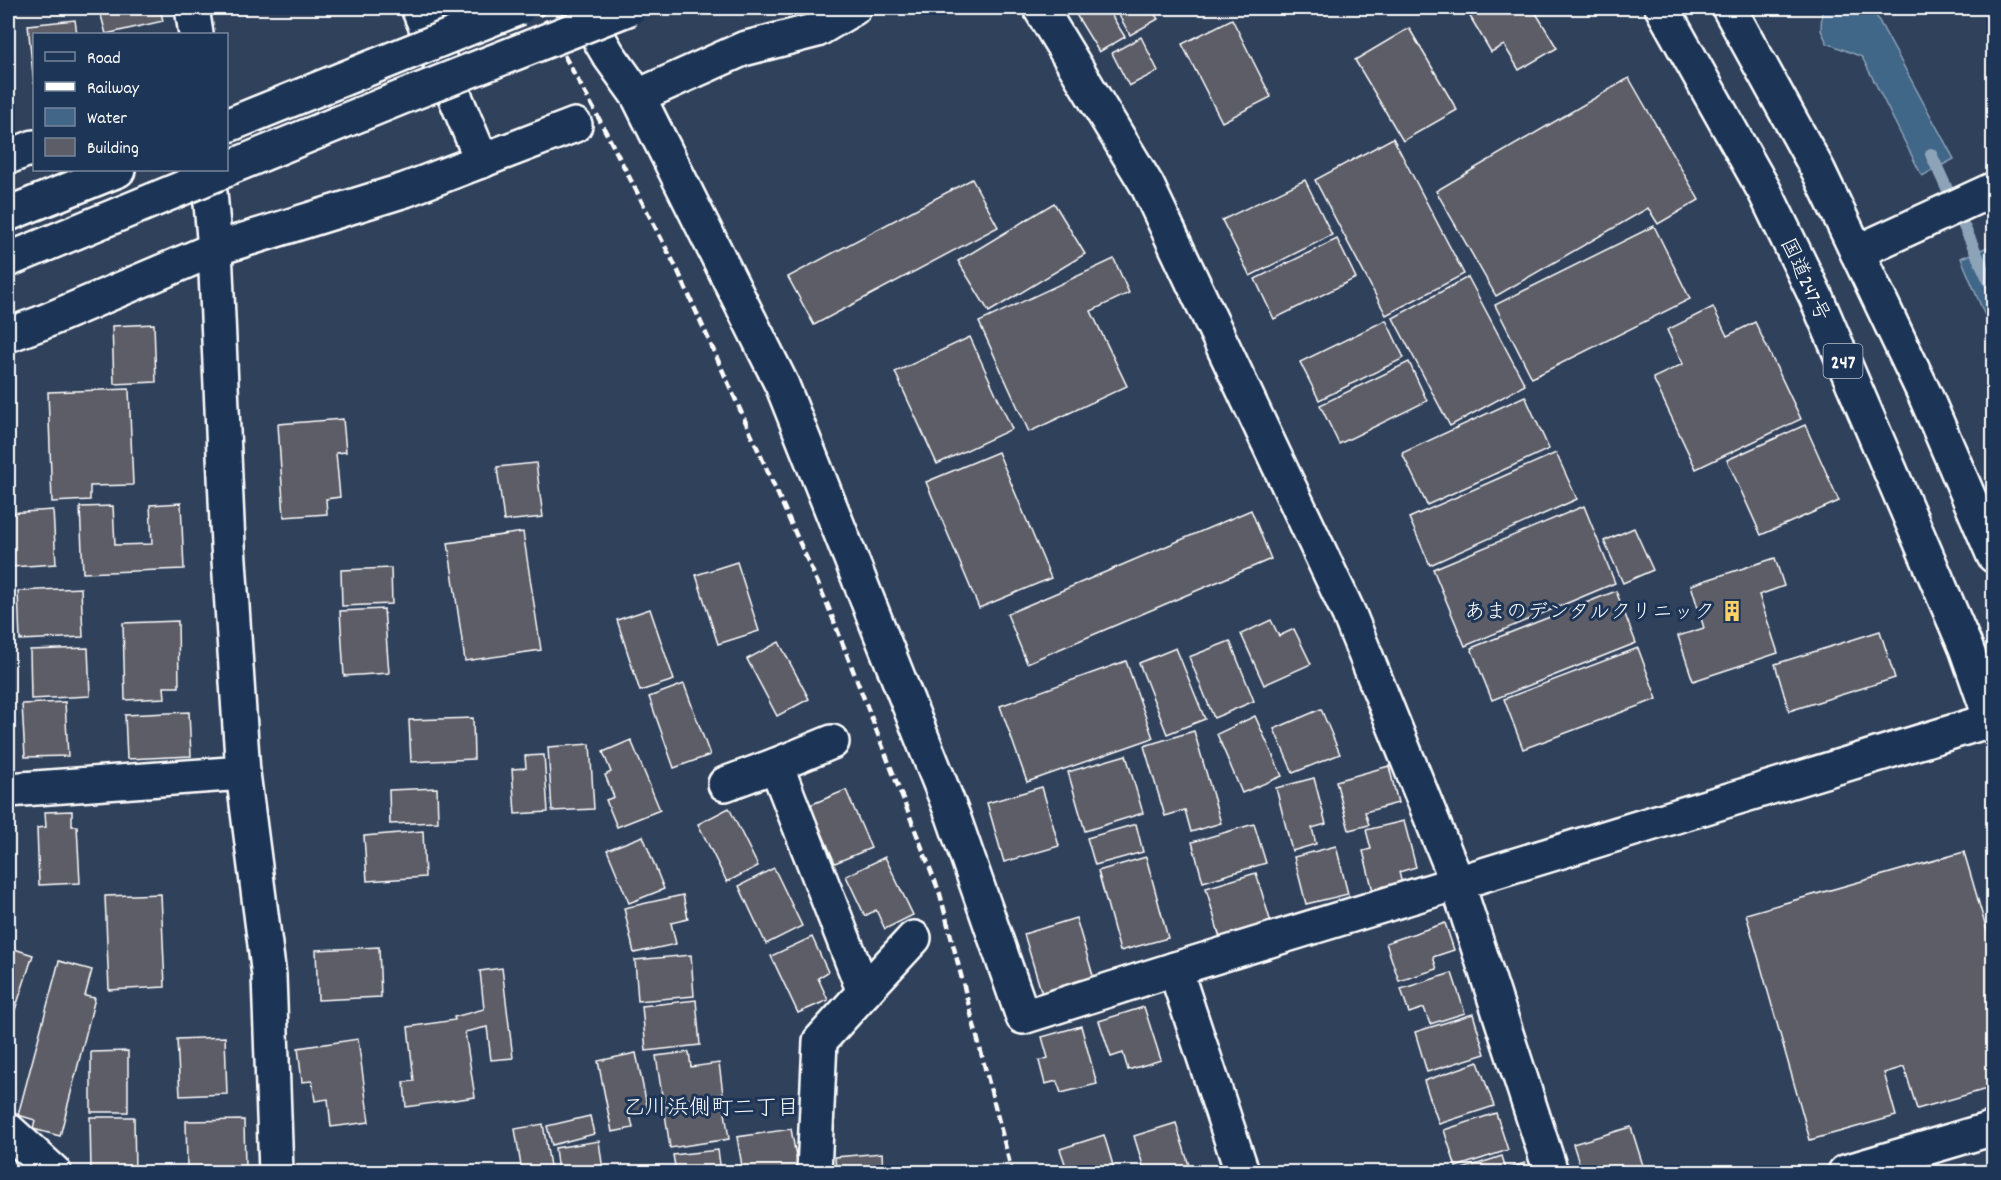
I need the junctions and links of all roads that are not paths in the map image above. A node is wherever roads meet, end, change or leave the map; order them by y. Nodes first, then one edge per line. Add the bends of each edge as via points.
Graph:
1 (192, 8) edge
2 (418, 8) edge
3 (519, 8) edge
4 (581, 8) edge
5 (630, 8) edge
6 (854, 8) edge
7 (1040, 8) edge
8 (1662, 8) edge
9 (1729, 8) edge
10 (196, 33) edge
11 (638, 96) junction
12 (228, 125) edge
13 (575, 125) dead end
14 (33, 147) edge
15 (8, 157) edge
16 (482, 161) junction
17 (228, 168) edge
18 (116, 171) edge
19 (208, 171) edge
20 (221, 171) edge
21 (1985, 194) edge
22 (8, 214) edge
23 (215, 249) junction
24 (1857, 252) junction
25 (8, 260) edge
26 (8, 335) edge
27 (1994, 556) edge
28 (1992, 724) edge
29 (832, 742) dead end
30 (776, 765) junction
31 (243, 773) junction
32 (726, 784) dead end
33 (8, 790) edge
34 (1457, 882) junction
35 (914, 938) dead end
36 (1175, 969) junction
37 (864, 992) junction
38 (1994, 1128) edge
39 (8, 1130) edge
40 (54, 1173) edge
41 (276, 1173) edge
42 (814, 1173) edge
43 (1242, 1173) edge
44 (1551, 1173) edge
45 (1845, 1173) edge

1 - 10 main road
2 - 16 main road
3 - 12 main road, bridge
4 - 11 main road
5 - 17 main road, bridge
6 - 11 main road via 817,30 743,50
7 - 34 main road via 1147,185 1349,614
8 - 28 main road, 国道247号 / 247 via 1765,192 1816,297 1966,648
9 - 24 main road via 1818,170
11 - 36 main road via 782,385 944,794 1023,1017
13 - 16 main road
14 - 15 main road
16 - 23 main road via 405,190
18 - 22 main road
19 - 23 main road
20 - 25 main road, bridge
21 - 24 main road
23 - 26 main road
23 - 31 main road
24 - 27 main road via 1925,395
28 - 34 main road
29 - 30 main road
30 - 32 main road
30 - 37 main road
31 - 33 main road
31 - 41 main road via 269,976
34 - 36 main road
34 - 44 main road
35 - 37 main road
36 - 43 main road
37 - 42 main road via 820,1041
38 - 45 main road
39 - 40 main road

